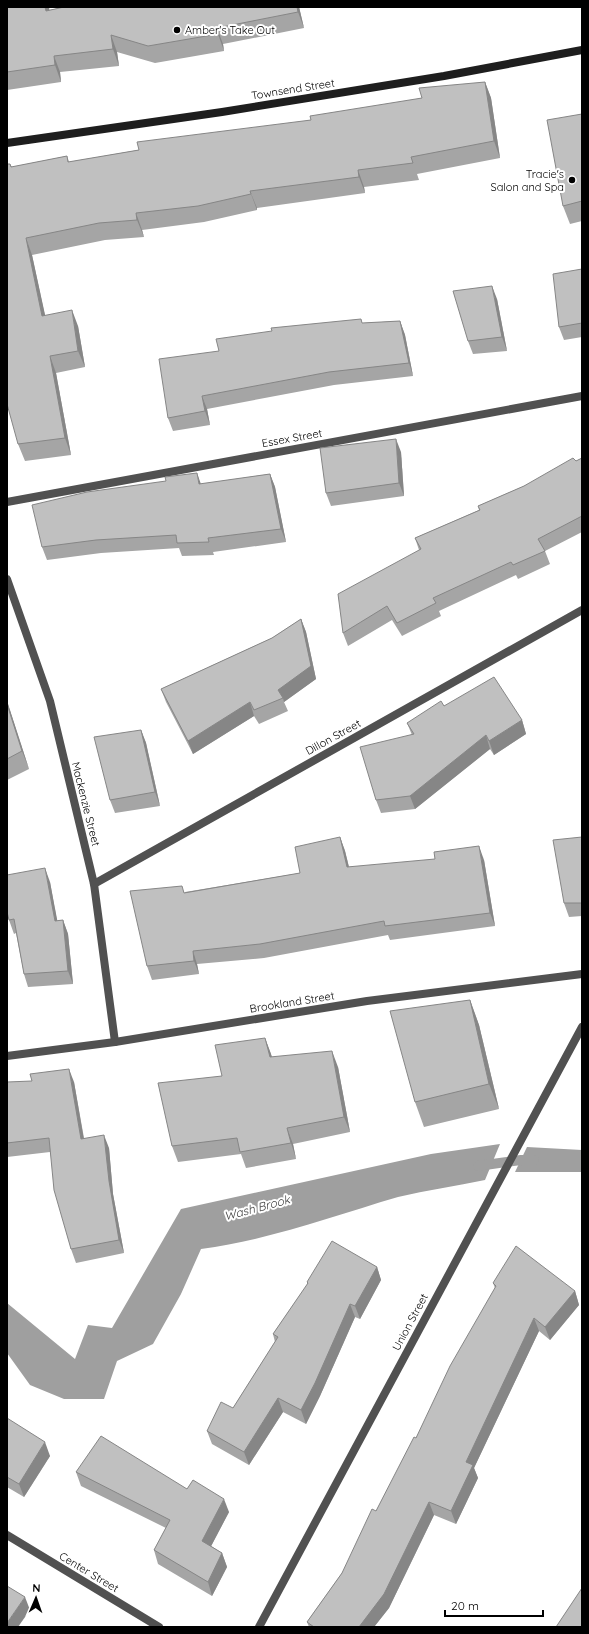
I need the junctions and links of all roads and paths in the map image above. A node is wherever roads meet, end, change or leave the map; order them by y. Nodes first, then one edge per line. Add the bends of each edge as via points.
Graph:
1 (582, 50) edge
2 (7, 142) edge
3 (582, 396) edge
4 (7, 502) edge
5 (7, 579) edge
6 (582, 610) edge
7 (94, 884) junction
8 (582, 974) edge
9 (582, 1027) edge
10 (115, 1042) junction
11 (7, 1056) edge
12 (7, 1535) edge
13 (159, 1627) edge
14 (259, 1627) edge

1 - 2 main road, Townsend Street via 444,76 222,112
3 - 4 street, Essex Street
5 - 7 street, Mackenzie Street via 50,701
6 - 7 street, Dillon Street
7 - 10 street, Mackenzie Street
8 - 10 street, Brookland Street via 367,1001
9 - 14 street, Union Street
10 - 11 street, Brookland Street
12 - 13 street, Center Street

